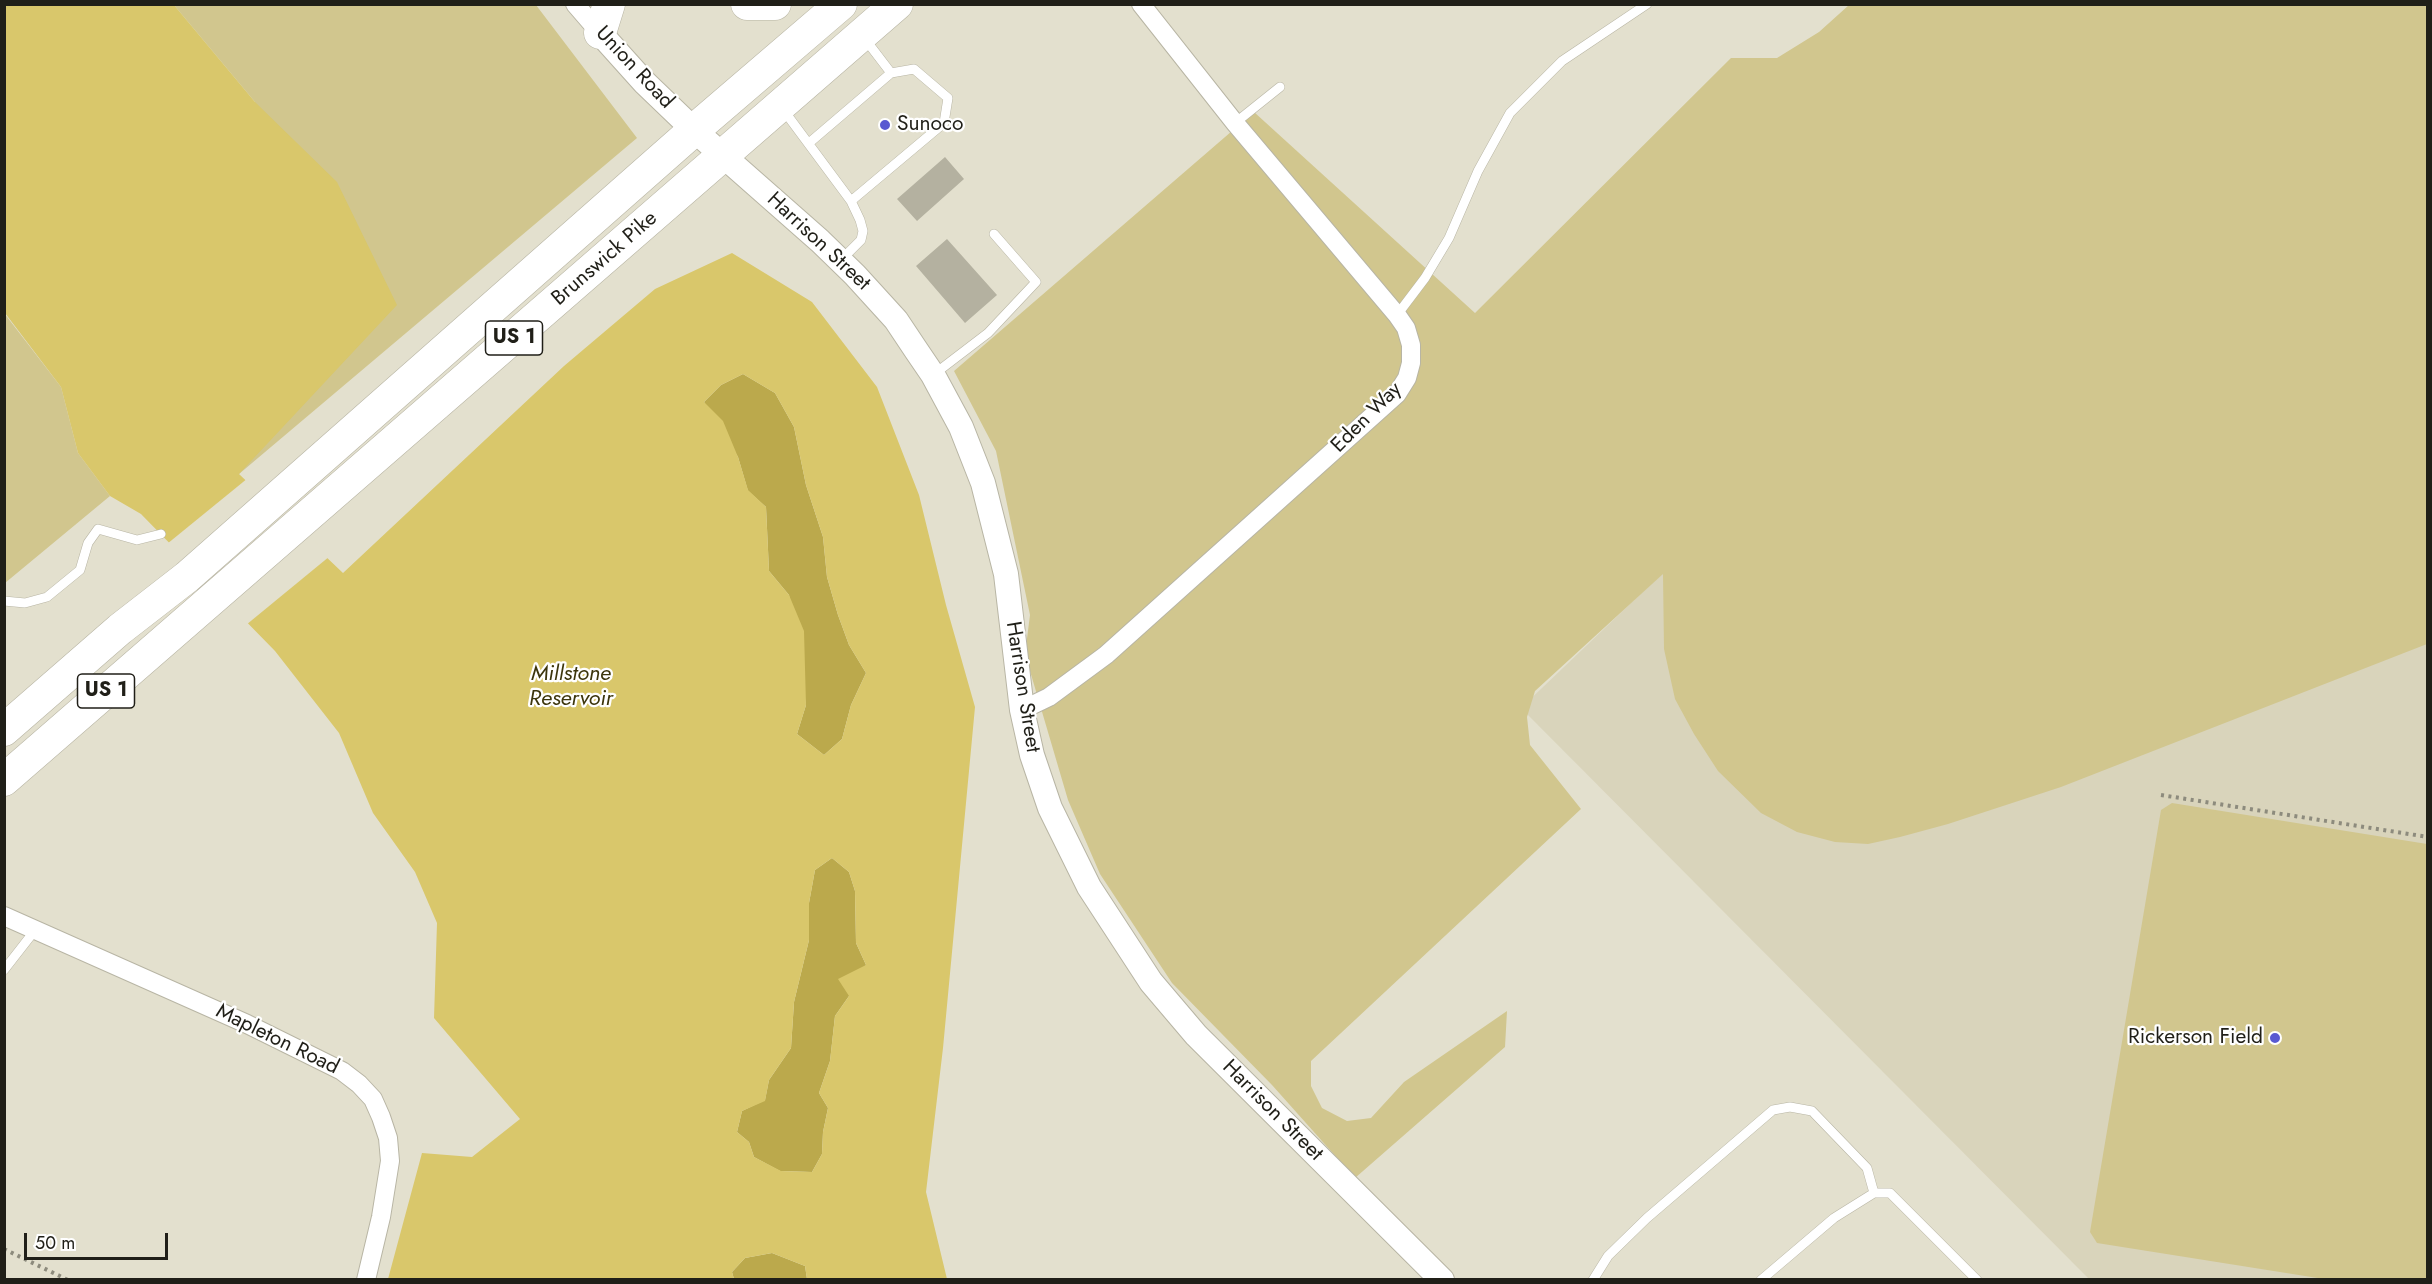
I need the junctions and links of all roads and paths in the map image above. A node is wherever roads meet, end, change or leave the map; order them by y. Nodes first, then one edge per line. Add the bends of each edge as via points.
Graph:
1 (575, 4) edge
2 (747, 4) edge
3 (775, 4) edge
4 (841, 4) edge
5 (897, 4) edge
6 (1141, 4) edge
7 (1647, 4) edge
8 (605, 19) edge
9 (862, 34) junction
10 (891, 73) junction
11 (1280, 87) dead end
12 (780, 105) junction
13 (1235, 123) junction
14 (694, 130) junction
15 (809, 143) junction
16 (724, 155) junction
17 (851, 201) junction
18 (994, 234) dead end
19 (841, 261) junction
20 (1397, 315) junction
21 (933, 375) junction
22 (161, 534) dead end
23 (4, 601) edge
24 (1022, 710) junction
25 (4, 730) edge
26 (4, 780) edge
27 (2161, 795) dead end
28 (2427, 837) edge
29 (4, 916) edge
30 (36, 929) junction
31 (4, 970) edge
32 (1874, 1192) junction
33 (4, 1249) edge
34 (68, 1280) edge
35 (366, 1280) edge
36 (1442, 1280) edge
37 (1593, 1280) edge
38 (1761, 1280) edge
39 (1977, 1280) edge

1 - 8 street, Union Road
2 - 3 highway
4 - 14 highway, Brunswick Pike / US 1
5 - 9 highway, Brunswick Pike / US 1
6 - 13 street, Eden Way
7 - 20 lane via 1562,61 1510,113 1478,171 1449,238
8 - 14 street, Union Road via 644,82
9 - 10 lane
9 - 12 highway, Brunswick Pike / US 1
10 - 15 lane
10 - 17 lane via 914,69 948,98 944,123
11 - 13 lane
12 - 15 lane
12 - 16 highway, Brunswick Pike / US 1
13 - 20 street, Eden Way
14 - 16 street, Harrison Street
14 - 25 highway, Brunswick Pike / US 1 via 187,577 120,629
15 - 17 lane
16 - 19 street, Harrison Street
16 - 26 highway, Brunswick Pike / US 1
17 - 19 lane via 863,231 861,240
18 - 21 lane via 1036,282 988,333
19 - 21 street, Harrison Street via 896,320
20 - 24 street, Eden Way via 1411,345 1409,371 1397,394 1106,655 1049,697
21 - 24 street, Harrison Street via 972,453 992,511 1006,574
22 - 23 lane via 137,540 98,529 88,543 80,570 47,597 25,603
24 - 36 street, Harrison Street via 1040,781 1058,826 1101,907 1151,982 1196,1035
27 - 28 path
29 - 30 street, Mapleton Road
30 - 31 lane
30 - 35 street, Mapleton Road via 308,1053 359,1084 373,1099 381,1117 390,1161
32 - 37 lane via 1867,1168 1812,1112 1790,1107 1773,1110 1647,1218 1608,1256
32 - 38 lane via 1834,1218
32 - 39 lane via 1890,1193
33 - 34 path

